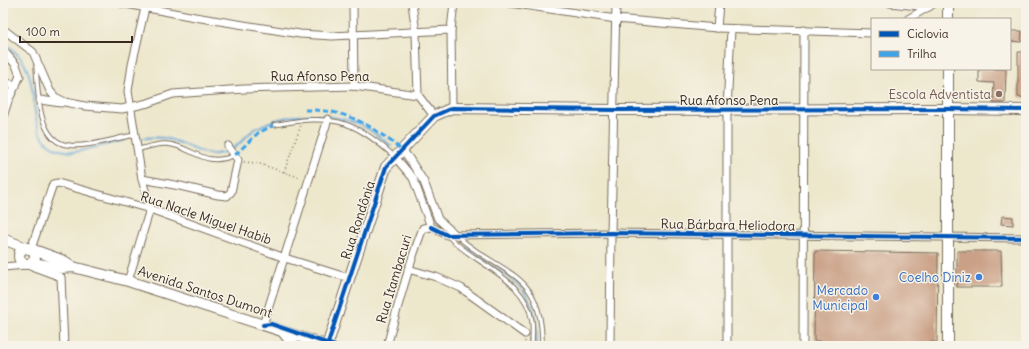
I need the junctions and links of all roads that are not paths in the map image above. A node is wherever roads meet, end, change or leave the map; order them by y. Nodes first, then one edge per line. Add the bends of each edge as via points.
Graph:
1 (122, 3) edge
2 (353, 3) edge
3 (412, 3) edge
4 (454, 3) edge
5 (510, 3) edge
6 (616, 3) edge
7 (718, 3) edge
8 (890, 3) edge
9 (948, 3) edge
10 (147, 5) edge
11 (932, 5) edge
12 (910, 18) edge
13 (948, 18) edge
14 (616, 19) junction
15 (717, 28) junction
16 (3, 29) edge
17 (731, 29) junction
18 (451, 30) junction
19 (804, 30) junction
20 (416, 33) junction
21 (871, 33) edge
22 (353, 34) junction
23 (3, 50) edge
24 (32, 52) junction
25 (948, 70) edge
26 (3, 81) edge
27 (16, 86) junction
28 (354, 86) junction
29 (418, 94) junction
30 (40, 100) junction
31 (85, 106) junction
32 (131, 107) junction
33 (452, 108) junction
34 (948, 108) junction
35 (614, 110) junction
36 (727, 110) junction
37 (804, 110) junction
38 (1026, 110) edge
39 (434, 116) junction
40 (3, 117) edge
41 (328, 119) junction
42 (274, 125) dead end
43 (135, 134) junction
44 (228, 146) dead end
45 (137, 150) junction
46 (235, 154) junction
47 (398, 154) junction
48 (142, 180) junction
49 (150, 209) junction
50 (431, 227) junction
51 (611, 233) junction
52 (727, 234) junction
53 (447, 235) junction
54 (456, 235) junction
55 (804, 236) junction
56 (948, 236) junction
57 (1026, 238) edge
58 (3, 241) edge
59 (30, 249) junction
60 (285, 258) junction
61 (25, 262) junction
62 (3, 267) edge
63 (73, 267) junction
64 (408, 269) junction
65 (349, 278) junction
66 (128, 281) junction
67 (263, 325) junction
68 (281, 331) junction
69 (525, 334) dead end
70 (310, 342) edge
71 (64, 346) edge
72 (295, 346) edge
73 (328, 346) edge
74 (387, 346) edge
75 (532, 346) edge
76 (542, 346) edge
77 (610, 346) edge
78 (727, 346) edge
79 (803, 346) edge
80 (948, 346) edge

1 - 10 street
2 - 22 street
3 - 20 street
4 - 18 street
5 - 14 street
6 - 14 street
7 - 15 street
8 - 11 street
9 - 13 street
10 - 22 street via 300,34
10 - 32 street via 128,91
11 - 12 street
14 - 15 street
14 - 35 street
15 - 17 street
16 - 24 street, Rua Afonso Pena
17 - 19 street
17 - 36 street
18 - 20 street
18 - 33 street
19 - 21 street
19 - 37 street
20 - 22 street
20 - 29 street
22 - 28 street
23 - 27 street via 12,58 20,73
24 - 30 lane
24 - 31 street, Rua Afonso Pena via 52,95 65,102
25 - 34 street
26 - 27 street
27 - 40 street
28 - 29 street, Rua Afonso Pena
28 - 32 street, Rua Afonso Pena via 174,94
29 - 39 street
30 - 31 street, Rua Afonso Pena
30 - 43 lane via 45,128 50,136 67,146
31 - 32 street, Rua Afonso Pena via 110,109
32 - 43 street
33 - 35 street, Rua Afonso Pena
33 - 39 street, Rua Afonso Pena
34 - 37 street, Rua Afonso Pena
34 - 38 street, Rua Afonso Pena
34 - 56 street
35 - 36 street, Rua Afonso Pena
35 - 51 street
36 - 37 street, Rua Afonso Pena
36 - 52 street
37 - 55 street
39 - 47 street, Rua Rondônia
41 - 42 lane
41 - 47 lane via 357,128
41 - 60 street
43 - 45 street
44 - 46 street
45 - 46 lane via 169,144 217,160
45 - 48 street
46 - 48 street via 238,162 231,192 225,196
47 - 50 street via 413,178
47 - 54 street via 408,157 424,182 438,219
47 - 65 street, Rua Rondônia via 386,167
48 - 49 street
49 - 59 street, Rua Nacle Miguel Habib via 54,183
49 - 60 street, Rua Nacle Miguel Habib
49 - 66 street
50 - 53 street, Rua Bárbara Heliodora
50 - 64 street, Rua Itambacuri via 423,228
51 - 52 street, Rua Bárbara Heliodora
51 - 54 street, Rua Bárbara Heliodora
51 - 77 street
52 - 55 street, Rua Bárbara Heliodora
52 - 78 street
53 - 54 street, Rua Bárbara Heliodora
53 - 75 lane via 518,290 528,305
54 - 76 lane via 527,287 536,302
55 - 56 street, Rua Bárbara Heliodora
55 - 79 street
56 - 57 street, Rua Bárbara Heliodora
56 - 80 street
58 - 59 street, Avenida Santos Dumont
58 - 61 street, Avenida Santos Dumont
59 - 61 street via 23,249
59 - 61 street via 35,256
59 - 63 street, Avenida Santos Dumont via 64,260
60 - 65 street, Rua Nacle Miguel Habib
60 - 67 street
61 - 62 street
61 - 63 street, Avenida Santos Dumont via 62,268
61 - 71 street via 61,277
63 - 66 street, Avenida Santos Dumont
64 - 69 street via 461,288
64 - 74 street, Rua Itambacuri
65 - 73 street, Rua Rondônia
66 - 67 street, Avenida Santos Dumont
67 - 68 street, Avenida Santos Dumont
68 - 70 street, Avenida Santos Dumont
68 - 72 street
70 - 72 street
70 - 73 street, Avenida Santos Dumont

